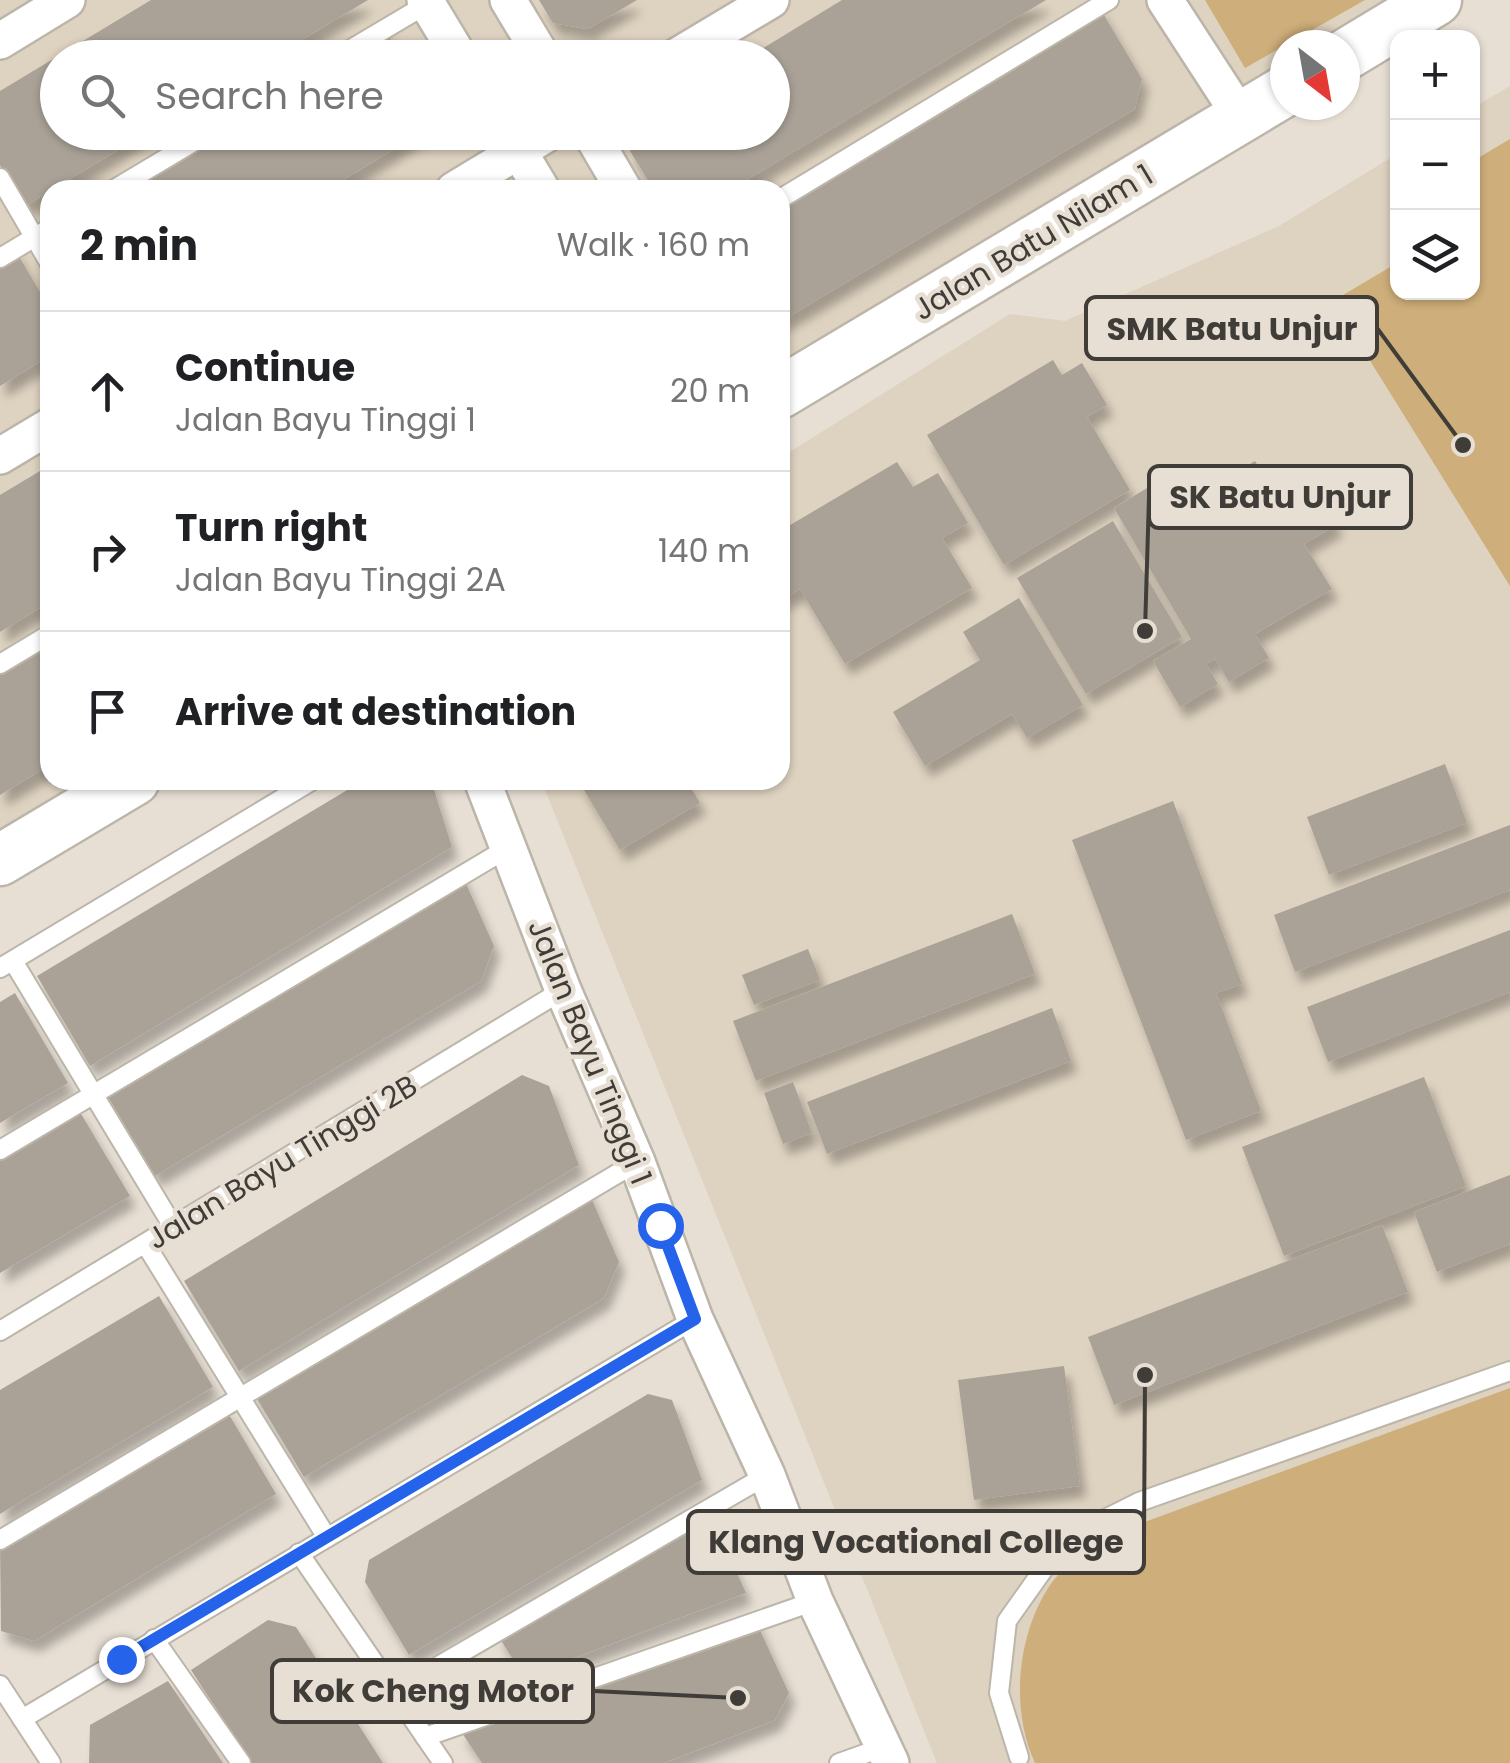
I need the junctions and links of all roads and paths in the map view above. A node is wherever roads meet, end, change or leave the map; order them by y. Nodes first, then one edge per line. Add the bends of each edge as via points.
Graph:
1 (68, 0) edge
2 (508, 0) edge
3 (770, 0) edge
4 (1109, 0) edge
5 (1165, 0) edge
6 (1436, 0) edge
7 (426, 2) edge
8 (365, 40) edge
9 (449, 40) edge
10 (532, 40) edge
11 (704, 40) edge
12 (0, 41) edge
13 (1360, 45) edge
14 (1270, 99) edge
15 (1241, 117) junction
16 (180, 150) edge
17 (503, 150) edge
18 (518, 150) edge
19 (601, 150) edge
20 (0, 178) edge
21 (130, 180) edge
22 (466, 180) edge
23 (536, 180) edge
24 (618, 180) edge
25 (790, 193) edge
26 (40, 229) edge
27 (40, 233) edge
28 (0, 258) edge
29 (790, 387) edge
30 (40, 432) edge
31 (0, 456) edge
32 (40, 640) edge
33 (0, 664) edge
34 (117, 790) edge
35 (296, 790) edge
36 (486, 790) edge
37 (508, 848) junction
38 (0, 860) edge
39 (6, 964) edge
40 (563, 990) junction
41 (94, 1094) junction
42 (0, 1150) edge
43 (637, 1162) junction
44 (174, 1228) junction
45 (146, 1245) junction
46 (695, 1319) junction
47 (0, 1331) edge
48 (1510, 1371) edge
49 (240, 1398) junction
50 (768, 1476) junction
51 (326, 1536) junction
52 (0, 1540) edge
53 (298, 1553) junction
54 (815, 1602) junction
55 (154, 1638) junction
56 (0, 1685) edge
57 (392, 1692) junction
58 (22, 1720) junction
59 (425, 1737) junction
60 (888, 1755) edge
61 (1019, 1757) dead end
62 (51, 1763) edge
63 (240, 1763) edge
64 (443, 1763) edge
65 (839, 1763) edge

1 - 12 street
2 - 10 street
3 - 11 street
4 - 25 lane
5 - 15 street
6 - 13 main road
7 - 8 lane
7 - 9 street
14 - 15 main road, Jalan Batu Nilam 1
15 - 29 main road, Jalan Batu Nilam 1
16 - 21 lane
17 - 22 street
18 - 23 street
19 - 24 street
20 - 26 lane
27 - 28 lane
30 - 31 street
32 - 33 lane
34 - 38 main road
35 - 39 lane
36 - 37 street, Jalan Bayu Tinggi 1
37 - 40 street, Jalan Bayu Tinggi 1
37 - 41 lane
39 - 41 lane
40 - 43 street, Jalan Bayu Tinggi 1
40 - 44 lane, Jalan Bayu Tinggi 2B
41 - 42 lane
41 - 44 lane
43 - 46 street, Jalan Bayu Tinggi 1
43 - 49 lane
44 - 45 lane, Jalan Bayu Tinggi 2B
45 - 47 lane, Jalan Bayu Tinggi 2B
45 - 49 lane
46 - 50 street, Jalan Bayu Tinggi 1
46 - 51 lane
48 - 61 lane via 1140,1502 1091,1526 1048,1563 1007,1621 1000,1692
49 - 51 lane
49 - 52 lane
50 - 54 street, Jalan Bayu Tinggi 1
50 - 57 lane
51 - 53 lane
53 - 55 lane
53 - 57 lane
54 - 59 lane
54 - 60 street, Jalan Bayu Tinggi 1
55 - 58 lane
55 - 63 lane
56 - 58 lane
57 - 59 lane
58 - 62 lane
59 - 64 lane
60 - 65 lane

